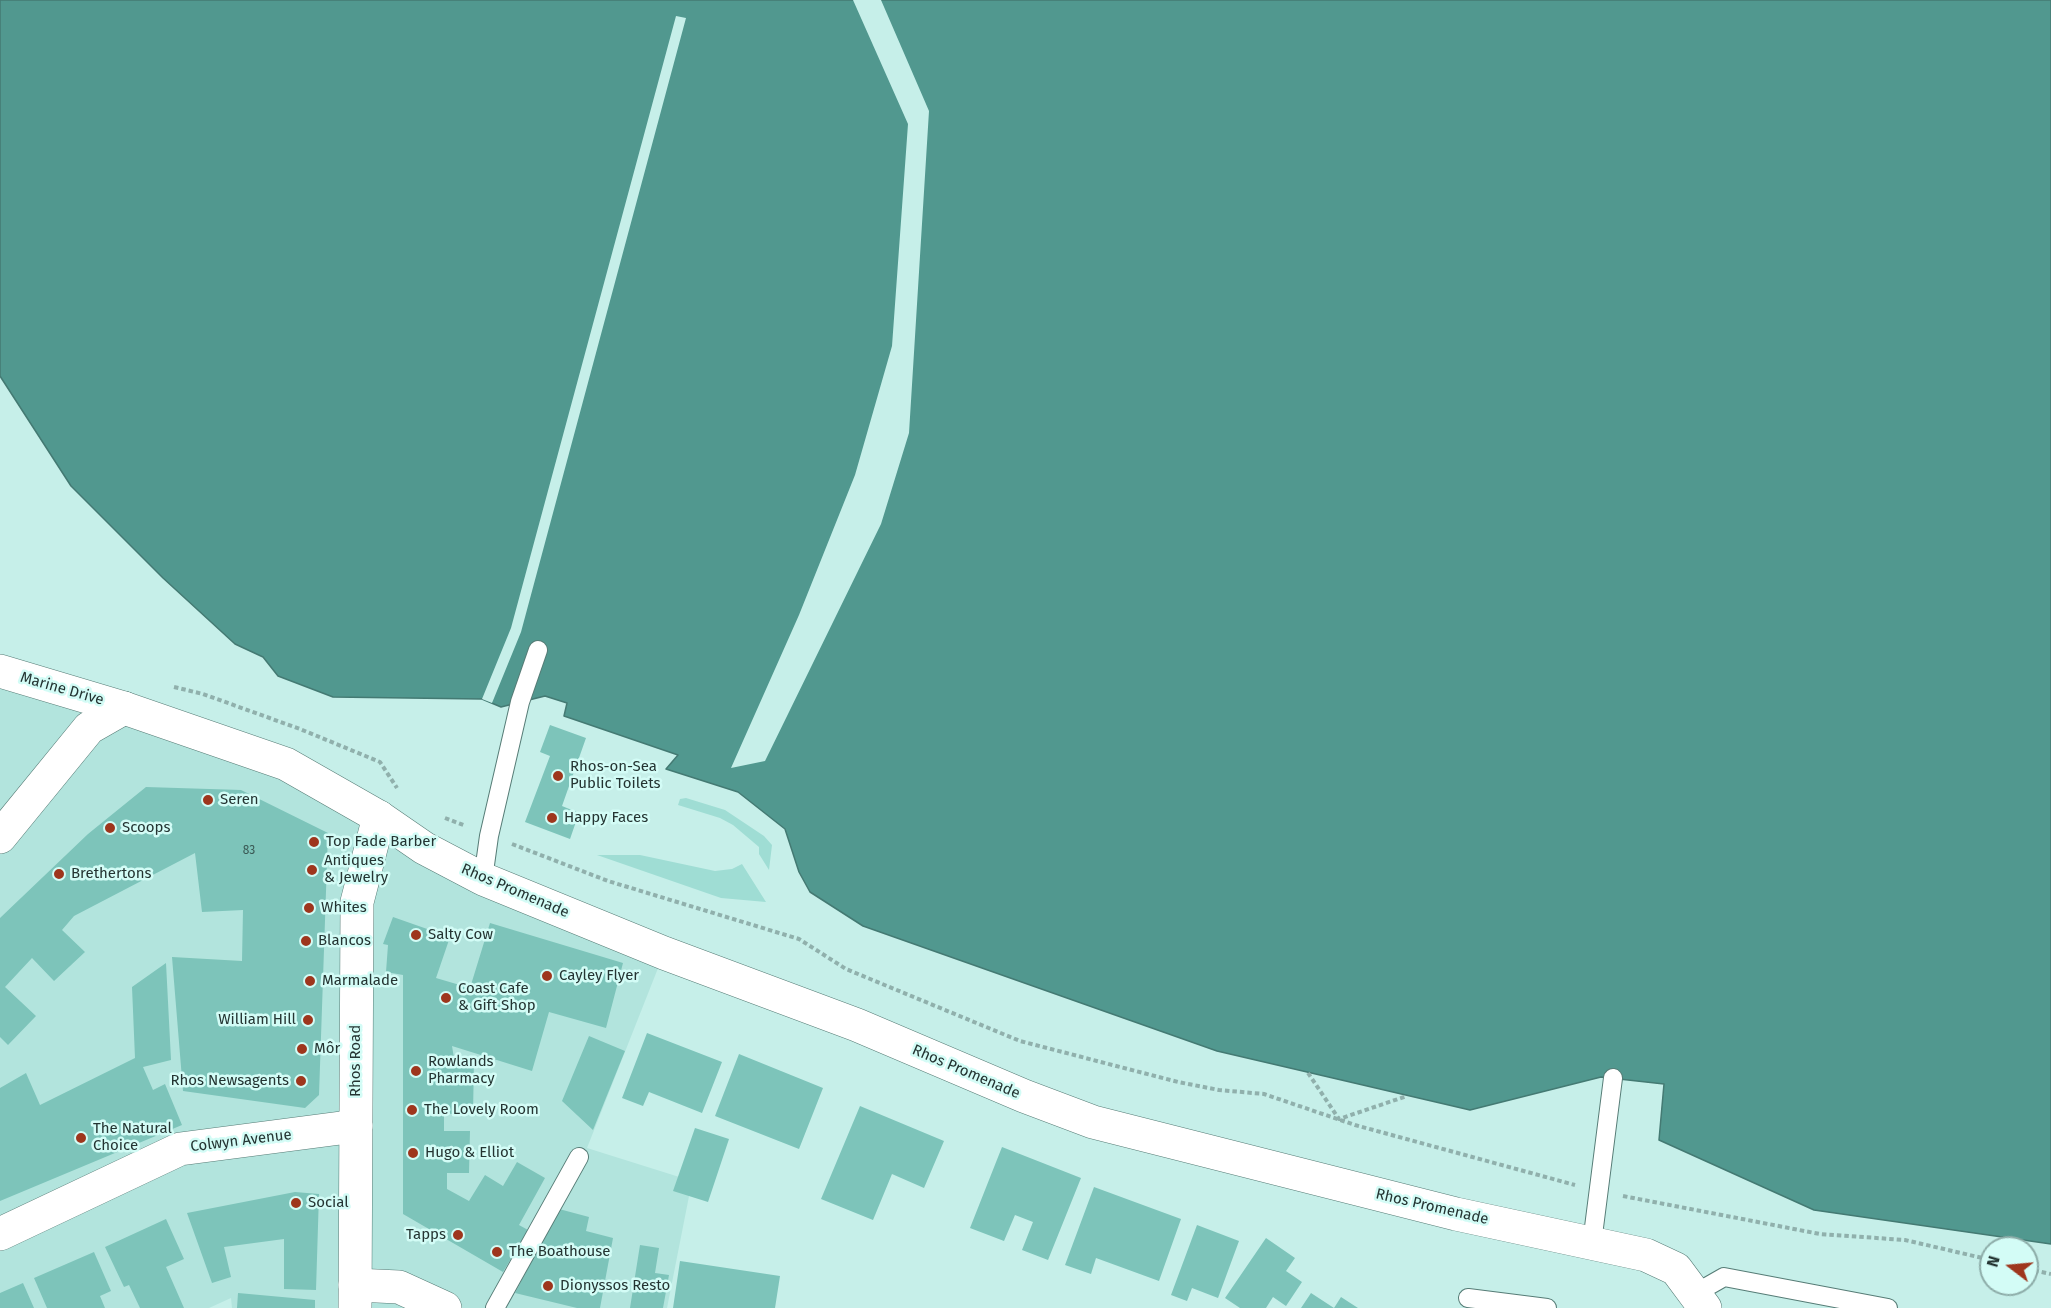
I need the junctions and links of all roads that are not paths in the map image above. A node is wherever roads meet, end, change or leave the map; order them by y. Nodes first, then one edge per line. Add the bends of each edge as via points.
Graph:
1 (538, 650) dead end
2 (0, 671) edge
3 (124, 708) junction
4 (379, 817) junction
5 (0, 837) edge
6 (483, 879) junction
7 (1613, 1078) dead end
8 (356, 1126) junction
9 (579, 1157) dead end
10 (0, 1234) edge
11 (1592, 1243) junction
12 (355, 1296) edge
13 (1468, 1298) dead end
14 (1701, 1300) edge
15 (445, 1308) edge
16 (495, 1308) edge
17 (1547, 1308) edge
18 (1887, 1308) edge

1 - 6 lane via 520,702
2 - 3 street, Marine Drive
3 - 4 street, Rhos Promenade via 286,764
3 - 5 street via 89,728
4 - 6 street, Rhos Promenade via 424,848
4 - 8 street, Rhos Road via 357,902
6 - 11 street, Rhos Promenade via 1093,1122 1456,1214
7 - 11 lane
8 - 10 street, Colwyn Avenue via 180,1149
8 - 12 street, Rhos Road
9 - 16 lane
11 - 14 street, Rhos Promenade via 1646,1255 1676,1269
12 - 15 street via 399,1287
13 - 17 lane
14 - 18 lane, Rhos Promenade via 1724,1277

